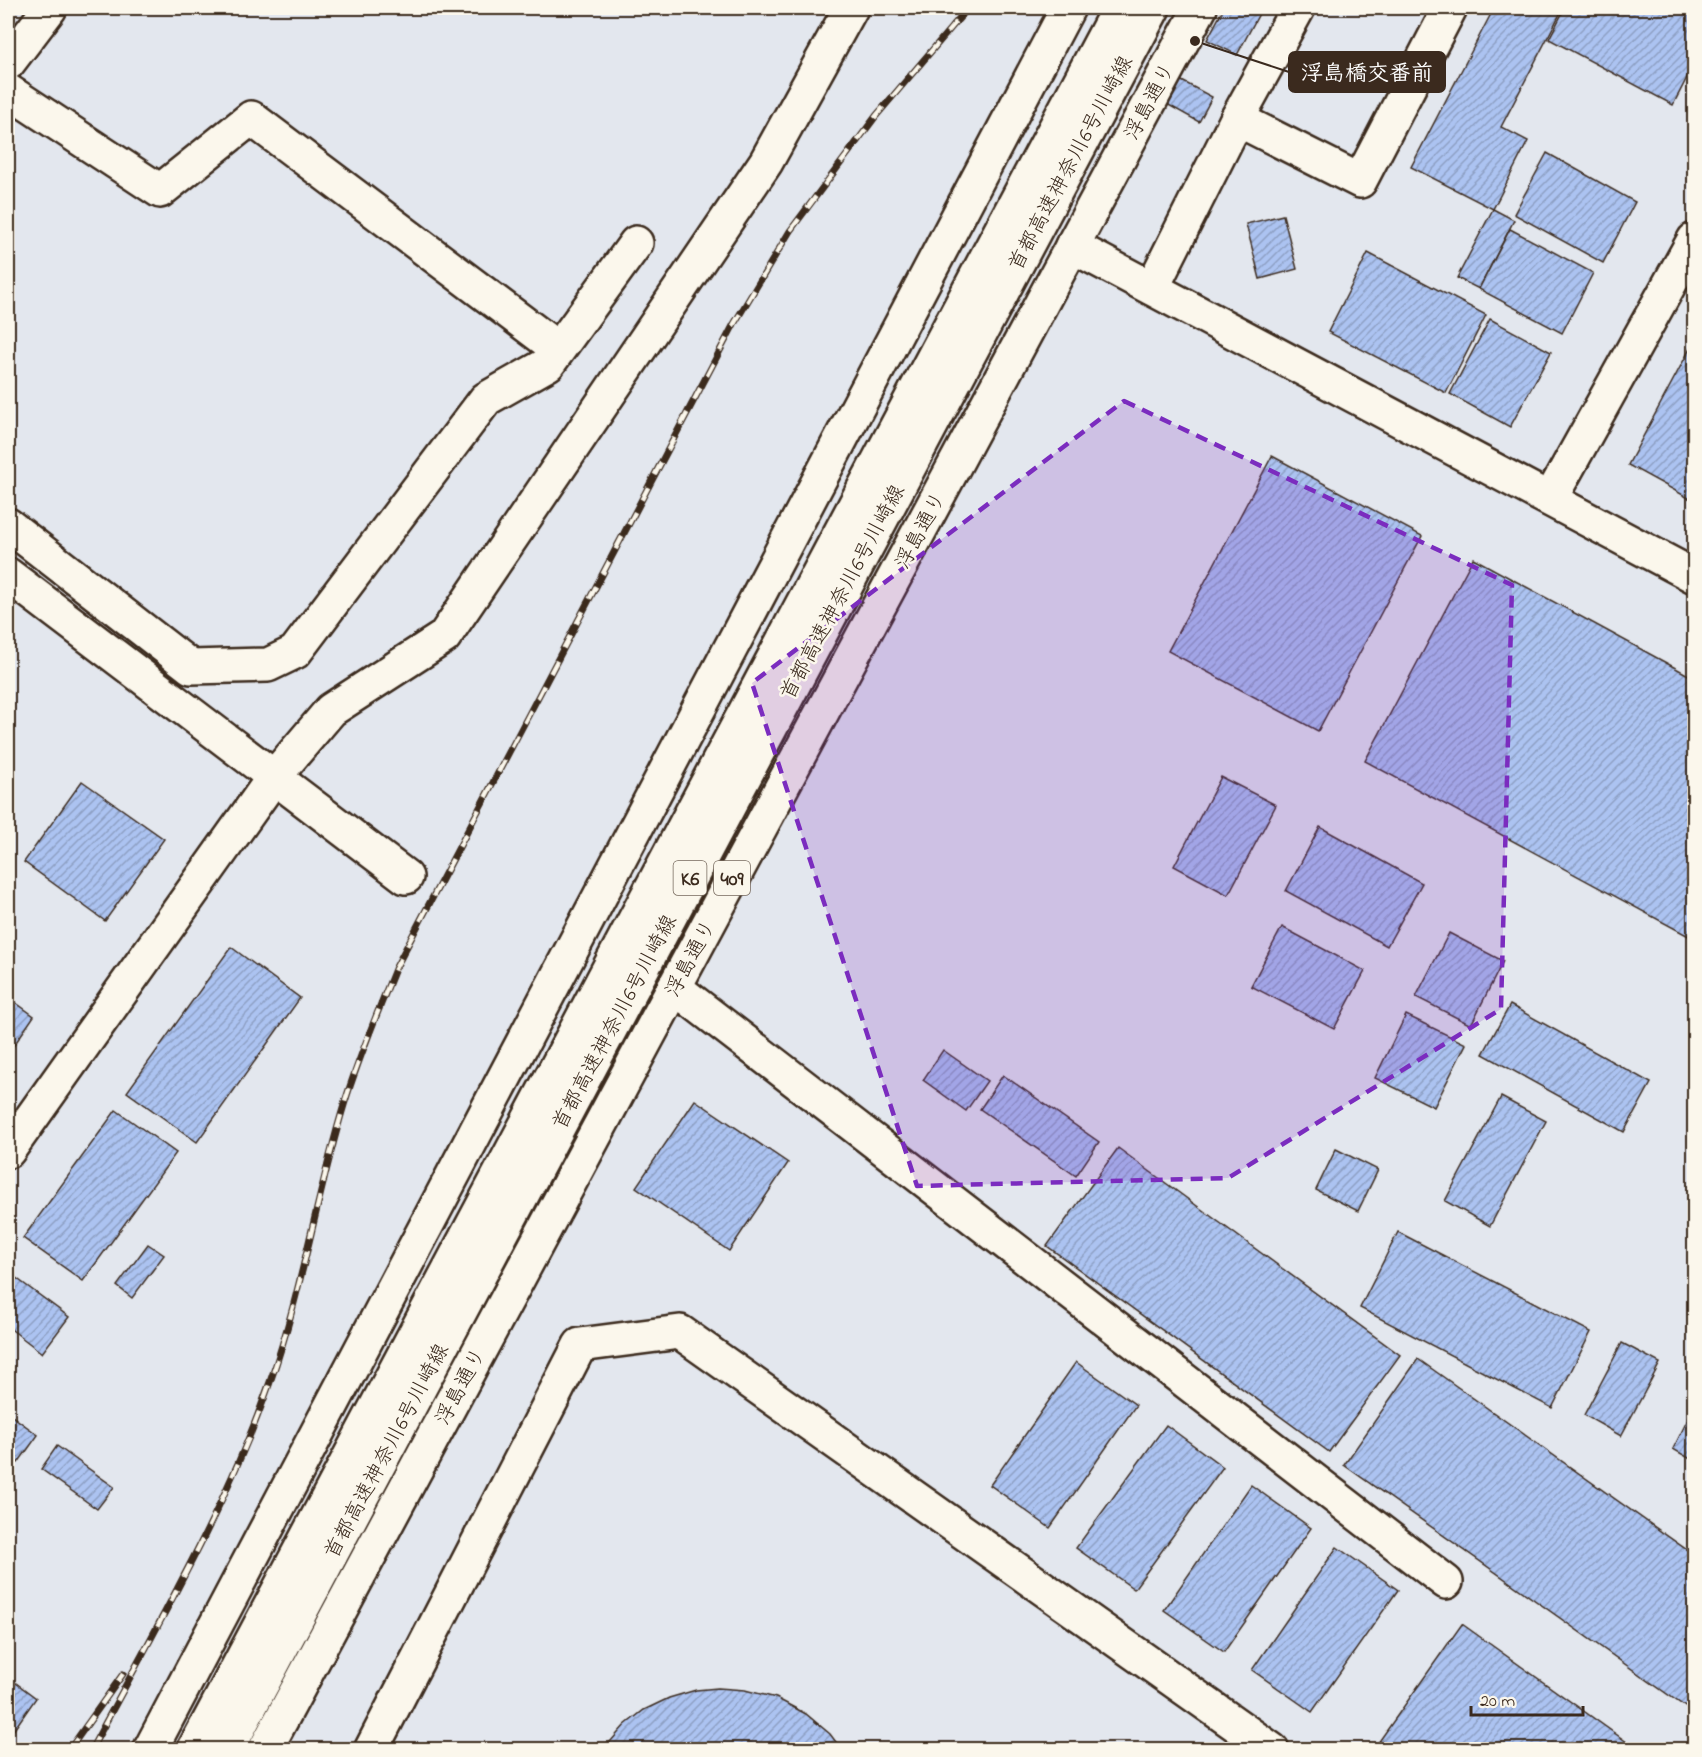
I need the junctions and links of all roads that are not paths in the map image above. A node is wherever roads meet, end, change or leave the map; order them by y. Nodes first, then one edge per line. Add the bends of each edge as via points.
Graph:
1 (50, 8) edge
2 (851, 8) edge
3 (1068, 8) edge
4 (1119, 8) edge
5 (1153, 8) edge
6 (1200, 8) edge
7 (1298, 8) edge
8 (1450, 8) edge
9 (8, 63) edge
10 (8, 91) edge
11 (1237, 119) junction
12 (1695, 240) edge
13 (636, 243) dead end
14 (1072, 246) junction
15 (1152, 288) junction
16 (558, 349) junction
17 (1550, 500) junction
18 (8, 525) edge
19 (8, 575) edge
20 (1695, 576) edge
21 (274, 777) junction
22 (406, 877) dead end
23 (674, 987) junction
24 (8, 1151) edge
25 (1446, 1582) dead end
26 (150, 1749) edge
27 (194, 1749) edge
28 (227, 1749) edge
29 (265, 1749) edge
30 (371, 1749) edge
31 (1272, 1749) edge

1 - 9 main road
2 - 21 main road via 766,162 444,637 331,710
3 - 26 main road
4 - 27 main road, 首都高速神奈川6号川崎線 / K6
5 - 28 main road, 首都高速神奈川6号川崎線 / K6
6 - 14 main road, 浮島通り / 409
7 - 11 main road
8 - 11 main road via 1360,181
10 - 16 main road via 160,191 252,117
11 - 15 main road
12 - 17 main road
13 - 16 main road
14 - 15 main road
14 - 23 main road, 浮島通り / 409
15 - 17 main road
16 - 18 main road via 548,364 486,399 295,652 268,665 191,667
17 - 20 main road
19 - 21 main road
21 - 22 main road
21 - 24 main road
23 - 25 main road
23 - 29 main road, 浮島通り / 409
30 - 31 main road via 580,1345 680,1332

